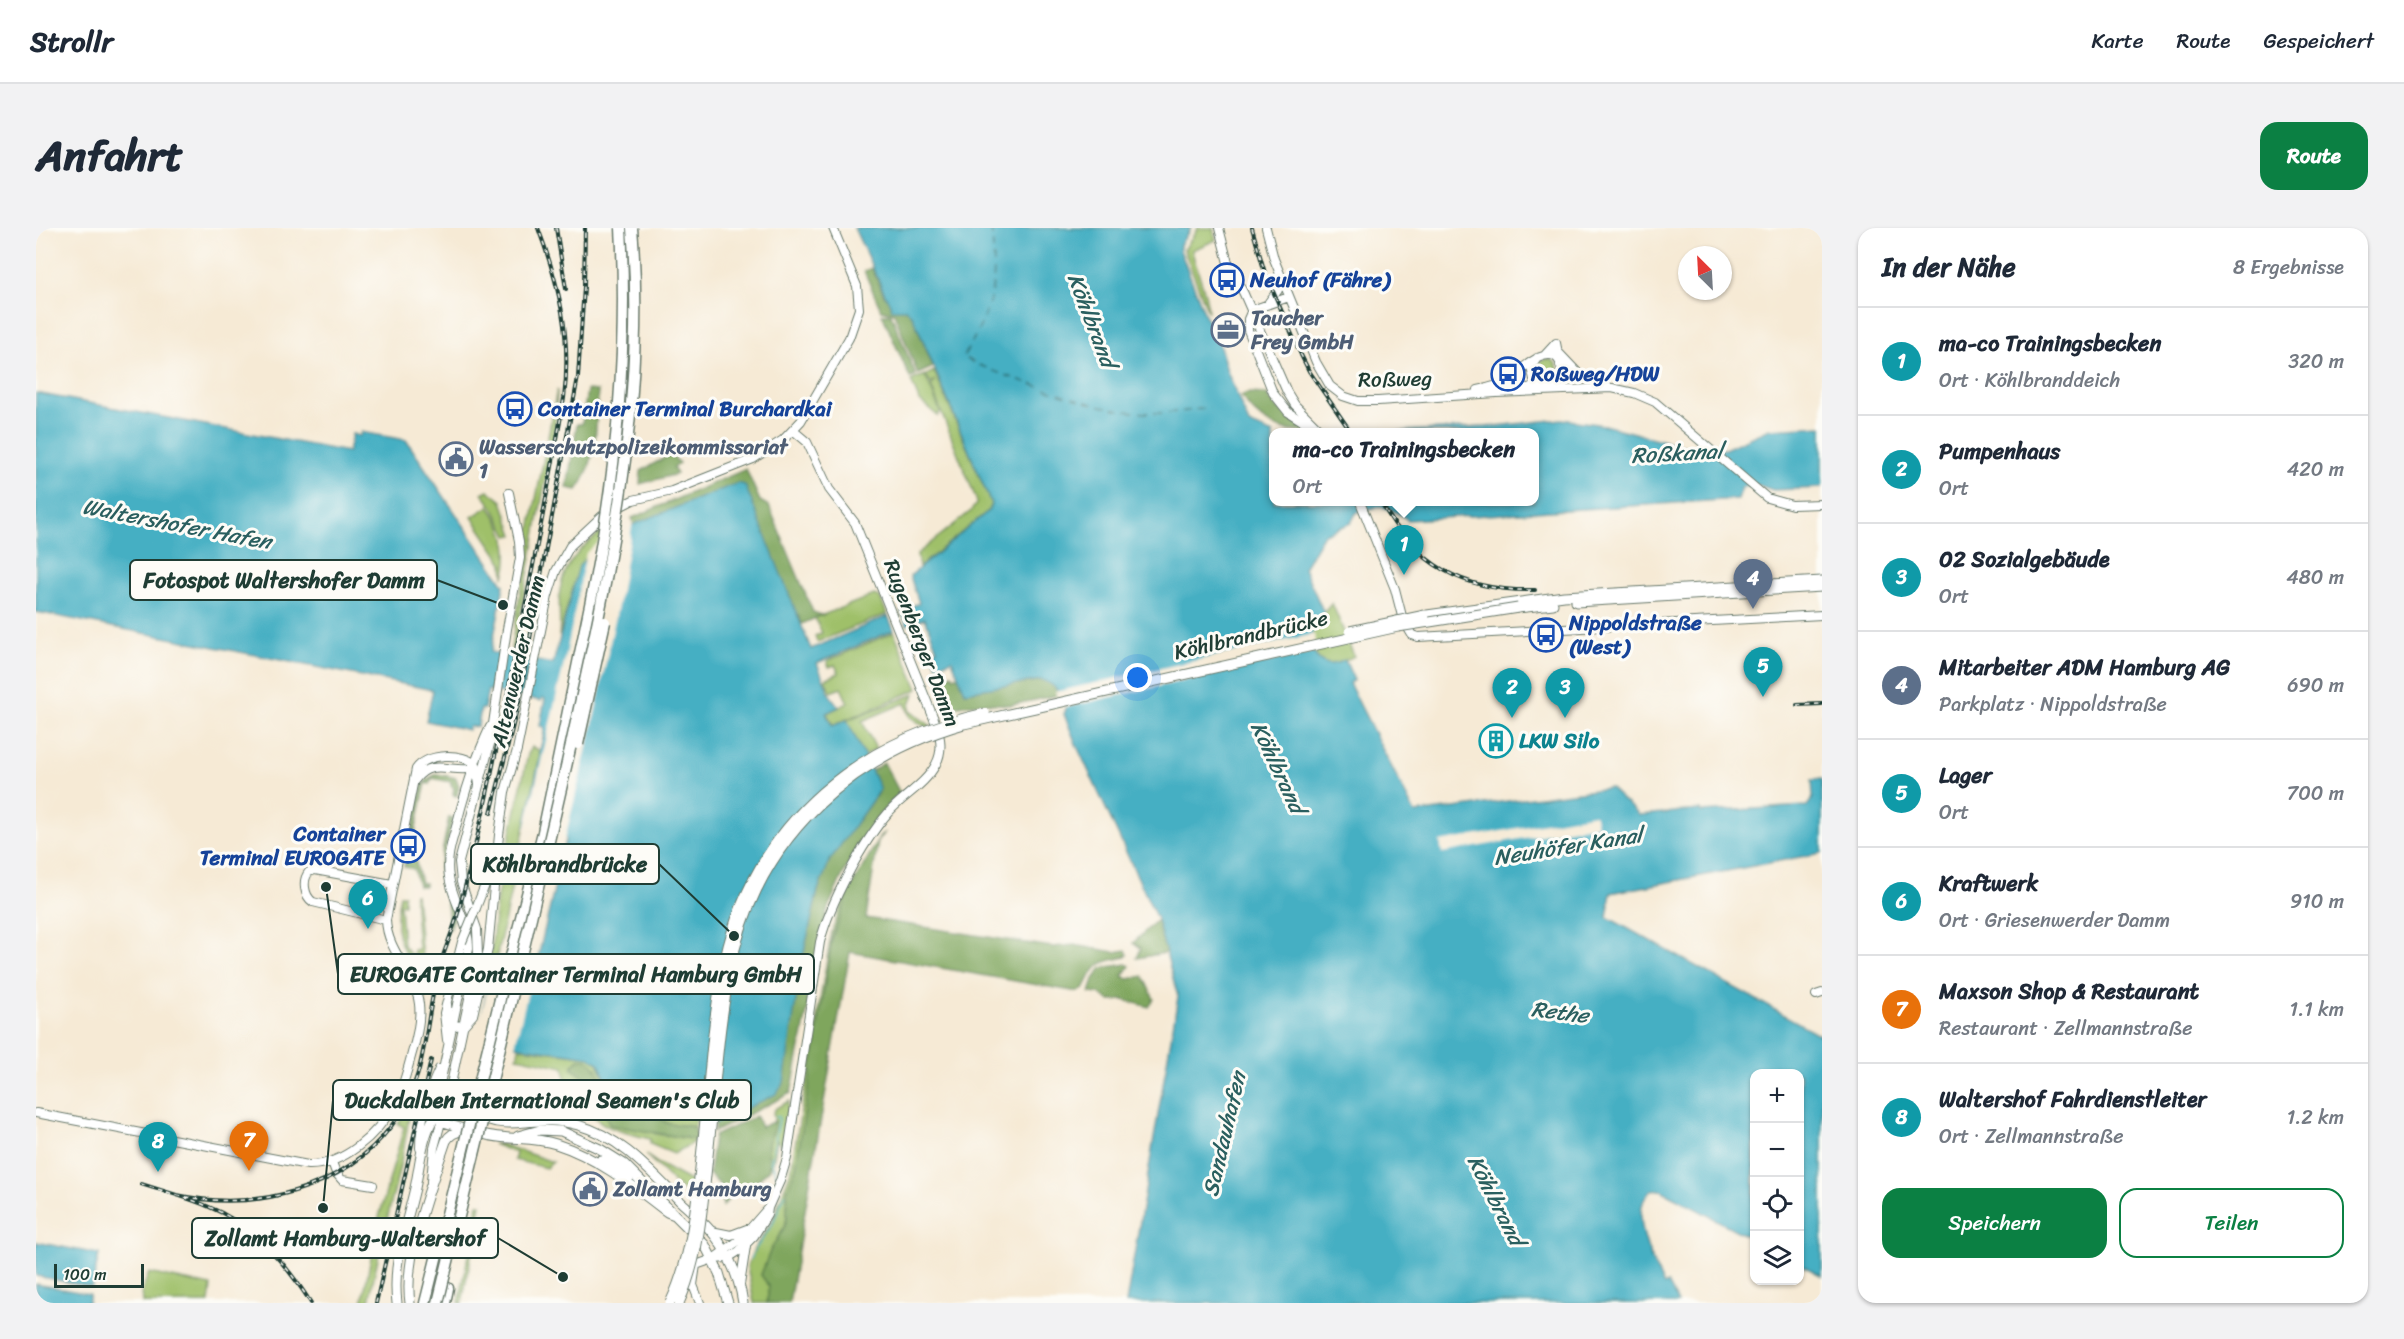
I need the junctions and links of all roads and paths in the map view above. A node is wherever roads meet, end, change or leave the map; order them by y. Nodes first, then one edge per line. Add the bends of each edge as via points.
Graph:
1 (621, 228) edge
2 (632, 228) edge
3 (639, 228) edge
4 (832, 228) edge
5 (1219, 228) edge
6 (1266, 228) edge
7 (1280, 273) junction
8 (1289, 297) junction
9 (1268, 303) junction
10 (1252, 310) junction
11 (1559, 353) junction
12 (1541, 356) junction
13 (1560, 364) junction
14 (1583, 377) junction
15 (1547, 385) junction
16 (1612, 388) junction
17 (1597, 389) junction
18 (1496, 393) junction
19 (1457, 395) junction
20 (1316, 428) edge
21 (1318, 428) edge
22 (794, 431) junction
23 (509, 493) dead end
24 (1822, 504) edge
25 (1362, 506) edge
26 (1822, 581) edge
27 (1822, 587) edge
28 (1822, 615) edge
29 (477, 765) junction
30 (455, 769) junction
31 (468, 780) junction
32 (411, 786) junction
33 (499, 835) junction
34 (392, 884) junction
35 (386, 920) junction
36 (447, 1004) junction
37 (452, 1024) junction
38 (464, 1025) junction
39 (447, 1045) junction
40 (445, 1054) junction
41 (450, 1089) junction
42 (36, 1113) edge
43 (467, 1116) junction
44 (440, 1117) junction
45 (469, 1130) junction
46 (513, 1138) junction
47 (420, 1158) junction
48 (332, 1162) junction
49 (374, 1185) dead end
50 (430, 1188) junction
51 (768, 1208) junction
52 (675, 1215) junction
53 (749, 1229) junction
54 (711, 1231) junction
55 (747, 1245) junction
56 (726, 1254) junction
57 (713, 1259) junction
58 (740, 1287) junction
59 (397, 1303) edge
60 (410, 1303) edge
61 (425, 1303) edge
62 (438, 1303) edge
63 (444, 1303) edge
64 (670, 1303) edge
65 (679, 1303) edge
66 (700, 1303) edge
67 (728, 1303) edge
68 (743, 1303) edge

1 - 61 highway, bridge via 620,393 600,558 543,832
2 - 62 highway, bridge via 634,321 630,410 622,487 602,602
3 - 63 highway, bridge via 641,329 636,416 609,604
4 - 22 street, Altenwerder Damm via 857,286 859,309 849,338
5 - 10 street via 1228,263
6 - 7 street, Roßweg
7 - 8 street, Roßweg
7 - 9 street via 1278,290
8 - 9 street
8 - 19 street, Roßweg via 1320,372 1343,396 1378,401
9 - 10 street
10 - 20 street via 1248,330 1273,393 1288,411
10 - 21 street via 1287,392
11 - 12 street, Roßweg via 1556,343
11 - 13 street
11 - 14 street, Roßweg
12 - 13 street, Roßweg via 1554,357
12 - 15 street via 1531,366 1532,376
12 - 19 street, Roßweg via 1500,384
13 - 14 street, Roßweg
13 - 15 street via 1558,379
14 - 16 street, Roßweg
15 - 17 street, Roßweg
15 - 18 street, Roßweg
16 - 17 street, Roßweg
16 - 24 street, Roßweg via 1655,402 1767,498 1782,504
17 - 18 street, Roßweg
18 - 19 street, Roßweg
22 - 33 street, Altenwerder Damm via 753,459 681,489 626,503 593,523 570,546 550,587
22 - 51 street, Rugenberger Damm via 807,442 829,489 855,524 940,733 940,754 928,775 887,814 869,839 826,918 786,1158
23 - 29 street via 520,558 493,720
25 - 28 street via 1403,620 1418,637
26 - 64 main road, Köhlbrandbrücke, bridge via 1564,596 1397,620 970,716 921,731 873,754 829,786 791,824 759,870 738,916 720,991 688,1249
27 - 65 main road, Köhlbrandbrücke, bridge via 1571,602 1428,621 964,724 914,741 873,762 833,791 795,830 764,876 741,930 725,1002 700,1223 693,1264
29 - 30 street
29 - 31 street, Altenwerder Damm
29 - 32 street via 446,756 428,759 416,769
29 - 38 street, Altenwerder Damm via 479,785 459,862 479,941
30 - 31 street
30 - 32 street via 429,768
31 - 37 street, Altenwerder Damm via 448,862 451,887 469,941
32 - 34 street
33 - 36 street, Altenwerder Damm, bridge via 490,872 462,942
33 - 38 street, Altenwerder Damm via 488,949 473,1015
34 - 35 street
34 - 35 street via 315,870 306,877 306,895 313,902
35 - 48 street via 390,943 417,993 419,1029 405,1078 388,1114 357,1147
36 - 37 street, Altenwerder Damm
36 - 39 street, Altenwerder Damm
37 - 38 street
37 - 39 street, Altenwerder Damm
38 - 41 street, Altenwerder Damm
39 - 40 street, Altenwerder Damm
40 - 44 street, Altenwerder Damm via 434,1106
40 - 47 street, Altenwerder Damm via 432,1083 420,1135
41 - 43 street
41 - 44 street, Altenwerder Damm
42 - 48 street via 308,1166
43 - 44 main road
43 - 54 main road via 504,1123 563,1123 652,1174
44 - 45 street
44 - 47 main road via 429,1127
44 - 50 street
45 - 46 main road
45 - 50 main road via 447,1139
46 - 52 main road via 566,1148 623,1179
46 - 52 main road via 546,1130 573,1136 618,1160
47 - 59 main road via 397,1263
48 - 49 street via 342,1180
50 - 60 main road via 410,1266
51 - 53 street, Rugenberger Damm
51 - 55 street, Rugenberger Damm via 763,1224
52 - 57 main road via 697,1235
53 - 54 street via 731,1235
53 - 56 street, Rugenberger Damm
54 - 56 main road
55 - 56 street, Rugenberger Damm
55 - 58 street
56 - 57 street
56 - 58 main road
57 - 66 street via 696,1265 693,1285
57 - 67 main road
58 - 68 main road

